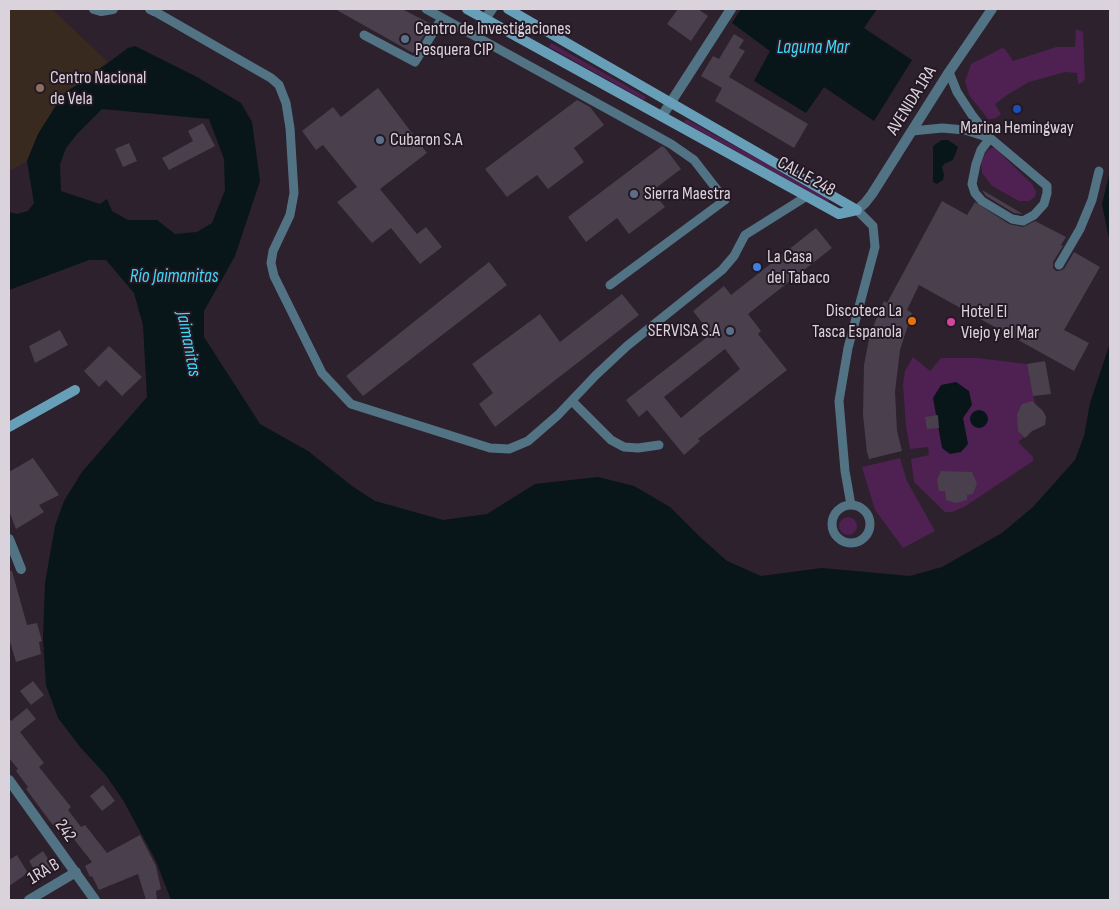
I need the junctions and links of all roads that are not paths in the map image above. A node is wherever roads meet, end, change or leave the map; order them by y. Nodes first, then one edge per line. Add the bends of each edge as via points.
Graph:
1 (94, 9) edge
2 (113, 9) edge
3 (426, 9) edge
4 (467, 9) edge
5 (492, 9) edge
6 (508, 9) edge
7 (731, 9) edge
8 (992, 9) edge
9 (153, 10) edge
10 (442, 18) junction
11 (485, 19) junction
12 (364, 35) dead end
13 (949, 72) junction
14 (671, 102) junction
15 (662, 116) junction
16 (912, 131) junction
17 (990, 138) junction
18 (1098, 171) dead end
19 (807, 196) junction
20 (857, 210) junction
21 (1059, 265) dead end
22 (610, 285) dead end
23 (75, 390) dead end
24 (572, 400) junction
25 (9, 427) edge
26 (659, 445) dead end
27 (851, 505) junction
28 (9, 539) edge
29 (21, 569) dead end
30 (9, 780) edge
31 (76, 872) junction
32 (29, 900) edge
33 (95, 900) edge

1 - 2 street
3 - 10 lane
4 - 11 street, CALLE 248
5 - 11 street
6 - 14 street, CALLE 248
7 - 14 street
8 - 13 street, AVENIDA 1RA
9 - 24 lane via 279,85 290,128 294,193 290,215 272,251 274,276 322,373 351,404 490,448 509,449 528,441
10 - 12 lane via 414,62
10 - 22 lane via 671,144 694,160 725,200
11 - 15 street, CALLE 248
13 - 16 street, AVENIDA 1RA
13 - 17 lane via 956,92
14 - 15 street
14 - 20 street, CALLE 248
15 - 19 street, CALLE 248
16 - 17 lane via 965,130
16 - 20 street, AVENIDA 1RA via 872,194
17 - 17 lane via 976,164 972,184 975,193 982,201 1012,219 1023,221 1044,204 1047,186
18 - 21 lane via 1092,200 1080,229
19 - 20 street, CALLE 248 via 839,214
19 - 24 lane via 745,235 722,270 627,346
20 - 27 lane via 873,226 875,248 848,348 839,401
23 - 25 street
24 - 26 lane via 611,440 638,448
27 - 27 lane via 867,513 870,524 865,536 854,543 837,536 832,524 836,513
28 - 29 street
30 - 31 street, 242
31 - 32 street, 1RA B
31 - 33 street, 242

